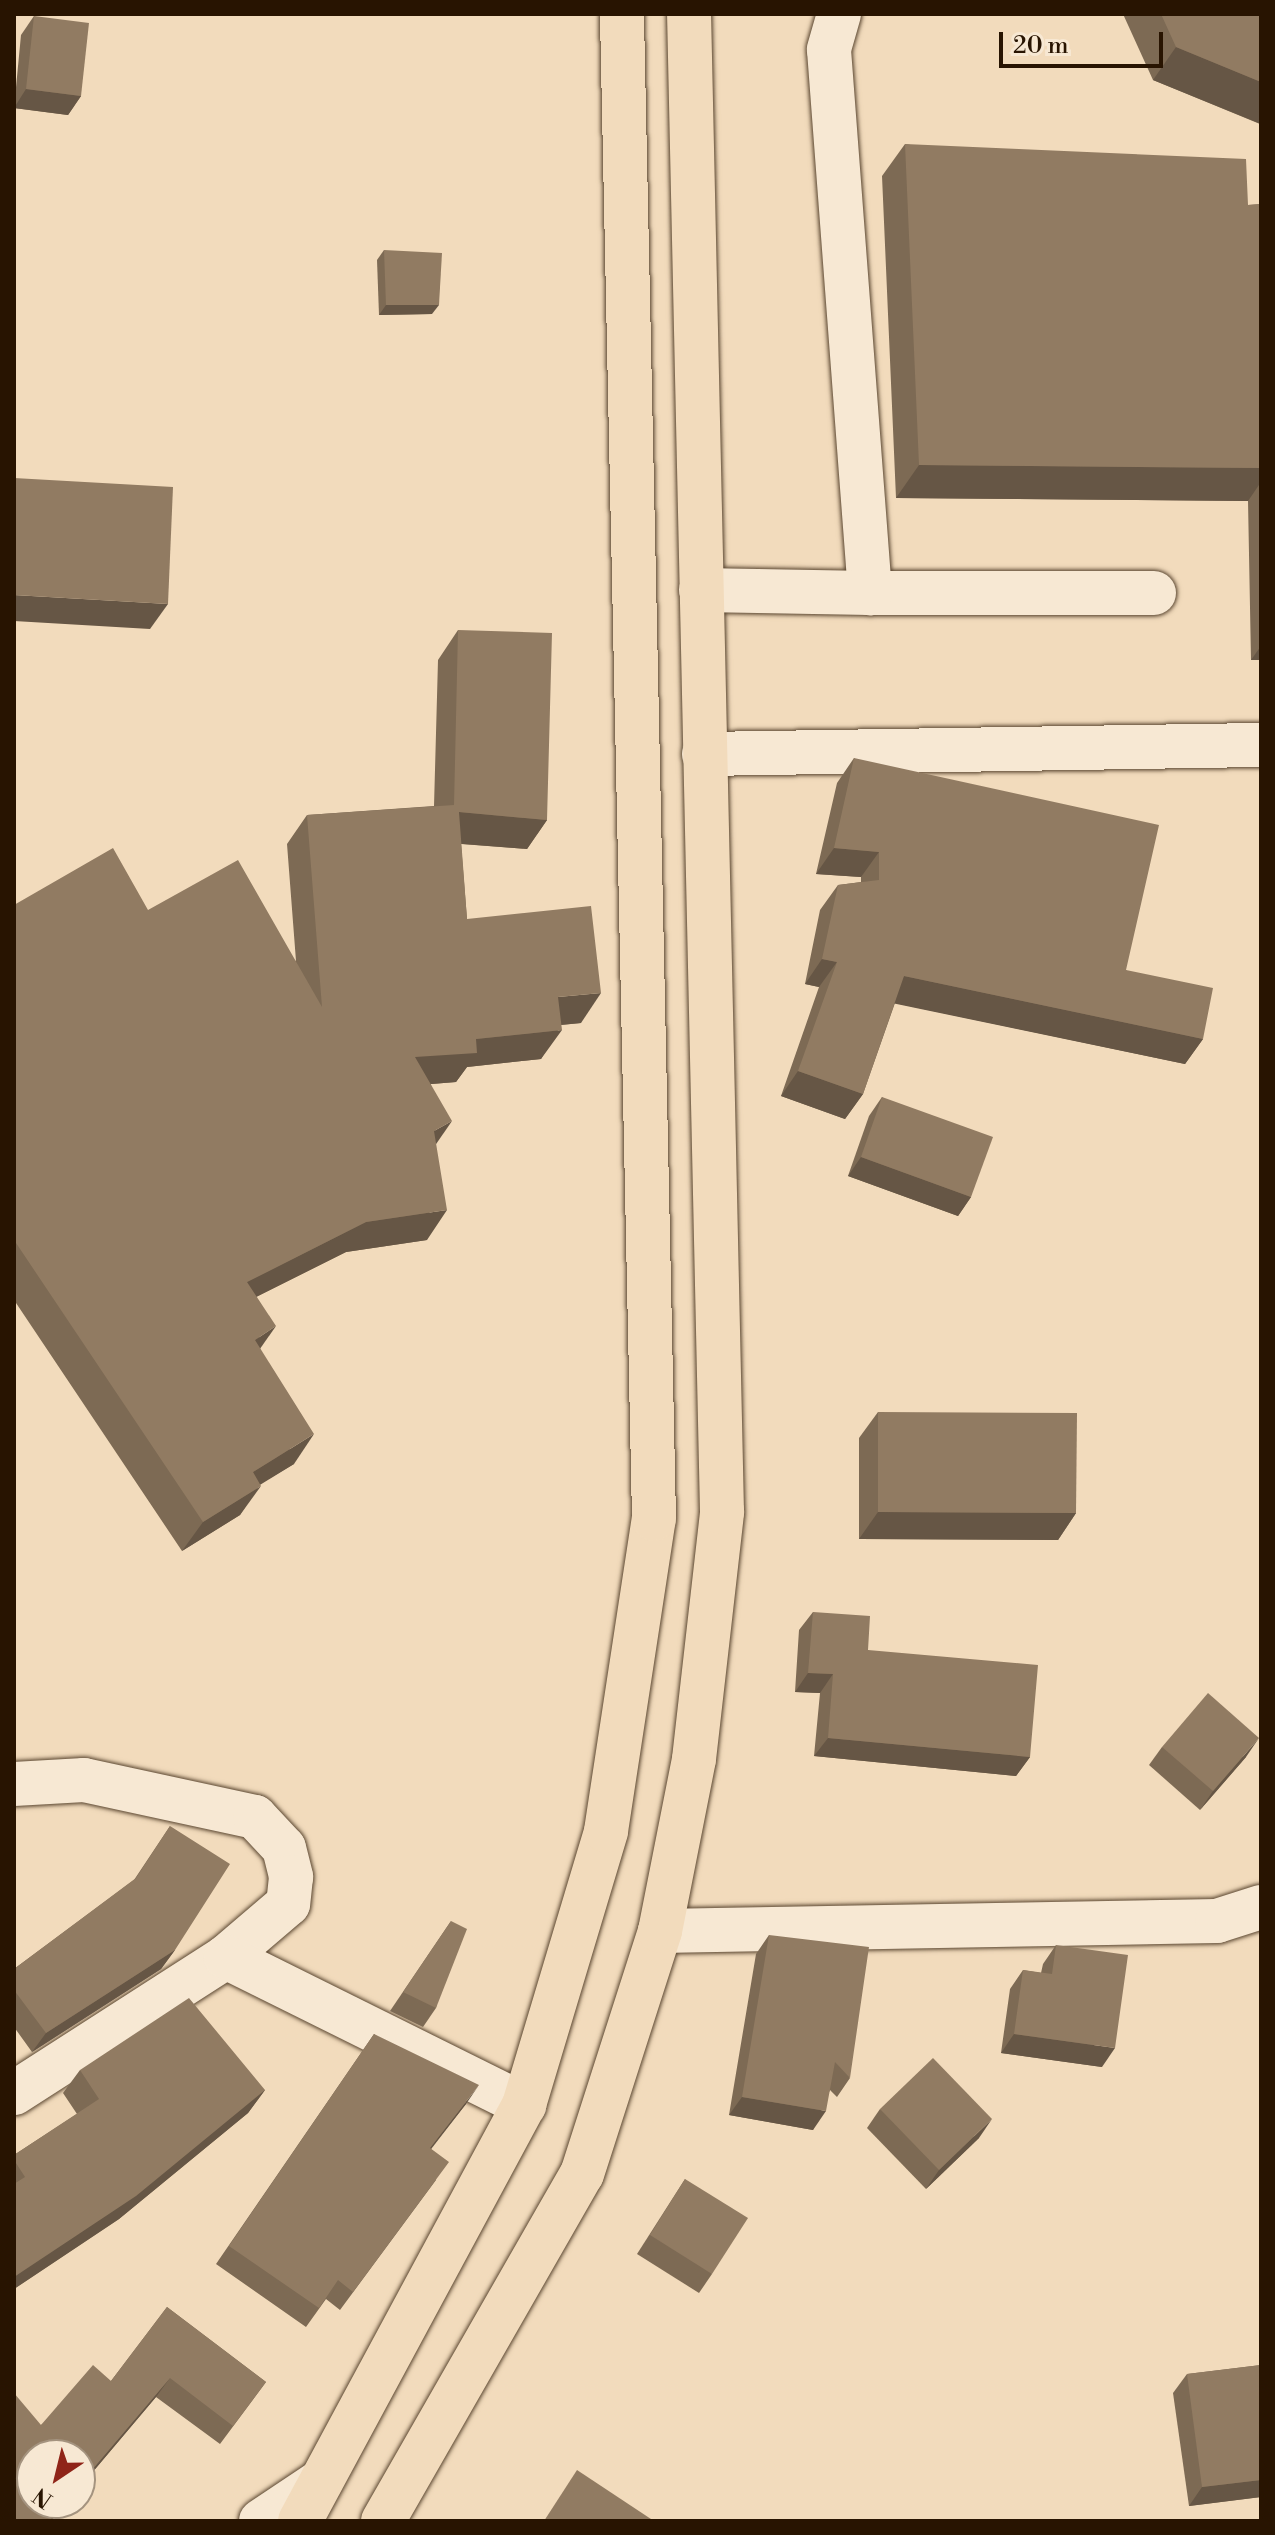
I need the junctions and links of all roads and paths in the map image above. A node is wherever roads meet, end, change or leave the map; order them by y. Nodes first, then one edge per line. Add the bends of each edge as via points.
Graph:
1 (622, 14) edge
2 (689, 14) edge
3 (839, 14) edge
4 (625, 240) junction
5 (694, 242) junction
6 (701, 590) junction
7 (870, 593) junction
8 (1154, 593) dead end
9 (1261, 745) edge
10 (704, 754) junction
11 (14, 1784) edge
12 (1261, 1907) edge
13 (660, 1931) junction
14 (226, 1957) junction
15 (14, 2093) edge
16 (524, 2105) junction
17 (321, 2481) junction
18 (261, 2521) edge
19 (300, 2521) edge
20 (383, 2521) edge

1 - 4 main road
2 - 5 main road
3 - 7 street via 829,50
4 - 5 main road
4 - 16 main road via 654,1519 606,1831
5 - 6 main road
6 - 7 street
6 - 10 main road
7 - 8 street
9 - 10 street
10 - 13 main road via 722,1512 694,1759
11 - 14 street via 84,1780 255,1817 284,1848 288,1904
12 - 13 street via 1217,1921
13 - 20 main road via 582,2174
14 - 15 street
14 - 16 street
16 - 17 main road
17 - 18 street
17 - 19 main road

